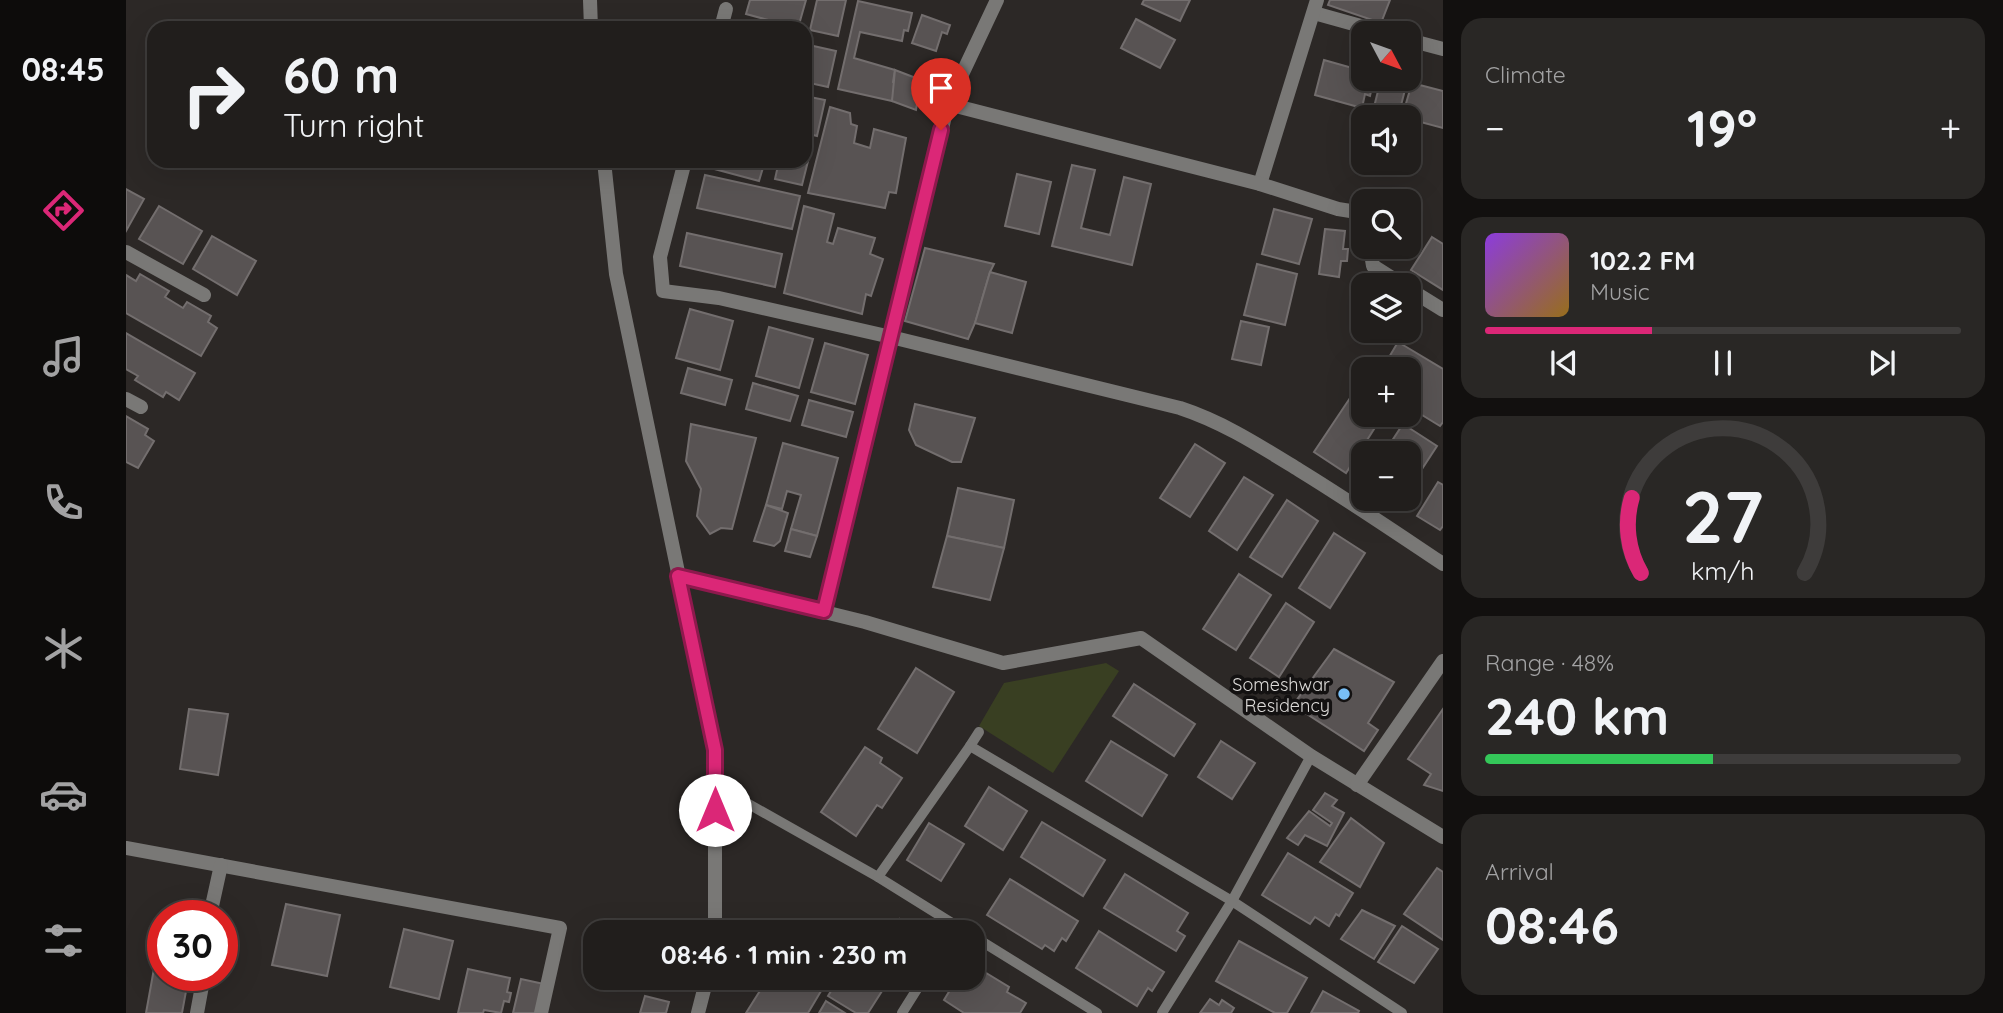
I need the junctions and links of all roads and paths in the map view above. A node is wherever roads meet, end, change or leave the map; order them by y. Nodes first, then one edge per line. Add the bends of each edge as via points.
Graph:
1 (590, 0) edge
2 (997, 0) edge
3 (1316, 7) edge
4 (726, 9) dead end
5 (591, 21) edge
6 (723, 21) edge
7 (1354, 21) edge
8 (1421, 43) edge
9 (1443, 49) edge
10 (948, 104) junction
11 (605, 168) edge
12 (683, 168) edge
13 (1260, 184) junction
14 (1351, 211) edge
15 (126, 252) edge
16 (1372, 259) edge
17 (1384, 273) edge
18 (204, 296) dead end
19 (1421, 296) edge
20 (1443, 310) edge
21 (891, 337) junction
22 (126, 399) edge
23 (141, 407) dead end
24 (1443, 564) edge
25 (678, 576) junction
26 (824, 611) junction
27 (1443, 661) edge
28 (979, 732) dead end
29 (970, 746) junction
30 (1311, 756) junction
31 (715, 785) junction
32 (1357, 785) junction
33 (1443, 837) edge
34 (126, 848) edge
35 (221, 865) junction
36 (878, 877) junction
37 (214, 900) edge
38 (1232, 901) junction
39 (715, 920) edge
40 (942, 920) edge
41 (985, 943) edge
42 (704, 990) edge
43 (917, 990) edge
44 (201, 991) edge
45 (198, 1013) edge
46 (541, 1013) edge
47 (698, 1013) edge
48 (902, 1013) edge
49 (1097, 1013) edge
50 (1162, 1013) edge
51 (1402, 1013) edge

1 - 5 street
2 - 10 street
3 - 7 street
3 - 13 street
4 - 6 street
8 - 9 street
10 - 13 street
10 - 21 street
11 - 25 street via 616,274
12 - 21 street via 660,257 663,291 719,298
13 - 14 street
15 - 18 street
16 - 17 street via 1373,266
19 - 20 street
21 - 24 street via 1204,416 1277,456
21 - 26 street
22 - 23 street
25 - 26 street
25 - 31 street via 715,750
26 - 30 street via 1003,663 1141,638
27 - 32 street
28 - 29 lane
29 - 36 lane
29 - 38 lane
30 - 32 street
30 - 38 lane
31 - 36 lane
31 - 39 street
32 - 33 street
34 - 35 street
35 - 37 street
35 - 46 street via 560,928
36 - 40 lane
38 - 50 lane
38 - 51 lane
41 - 49 lane
42 - 47 street
43 - 48 lane
44 - 45 street

